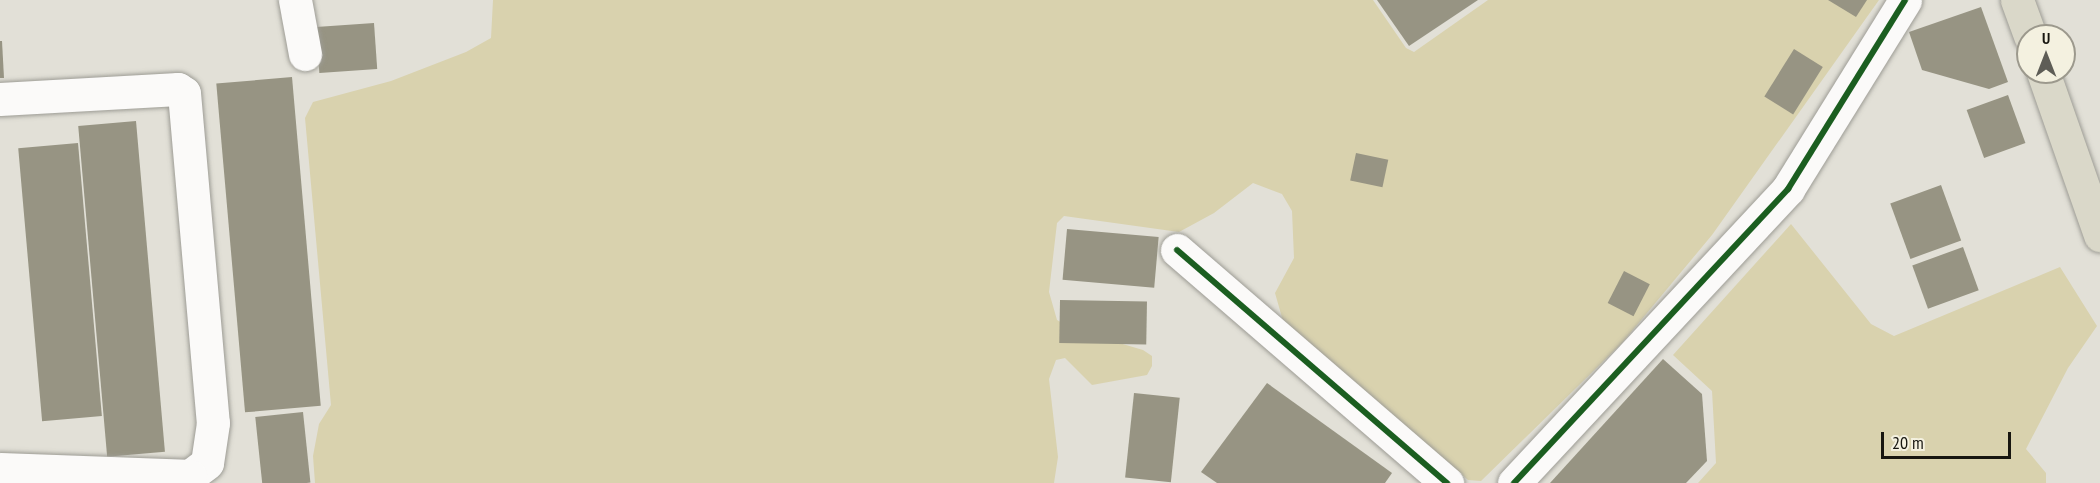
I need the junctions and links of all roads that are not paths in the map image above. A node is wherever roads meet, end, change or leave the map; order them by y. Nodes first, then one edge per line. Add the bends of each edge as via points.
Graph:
1 (295, 0) edge
2 (1905, 0) edge
3 (2017, 0) edge
4 (2026, 24) edge
5 (305, 54) dead end
6 (2047, 84) edge
7 (0, 99) edge
8 (2100, 235) edge
9 (1177, 250) dead end
10 (0, 469) edge
11 (1447, 483) edge
12 (1514, 483) edge

1 - 5 street
2 - 12 street via 1788,189
3 - 4 highway
6 - 8 highway
7 - 10 street via 178,89 184,93 213,423 207,463 190,476
9 - 11 street

